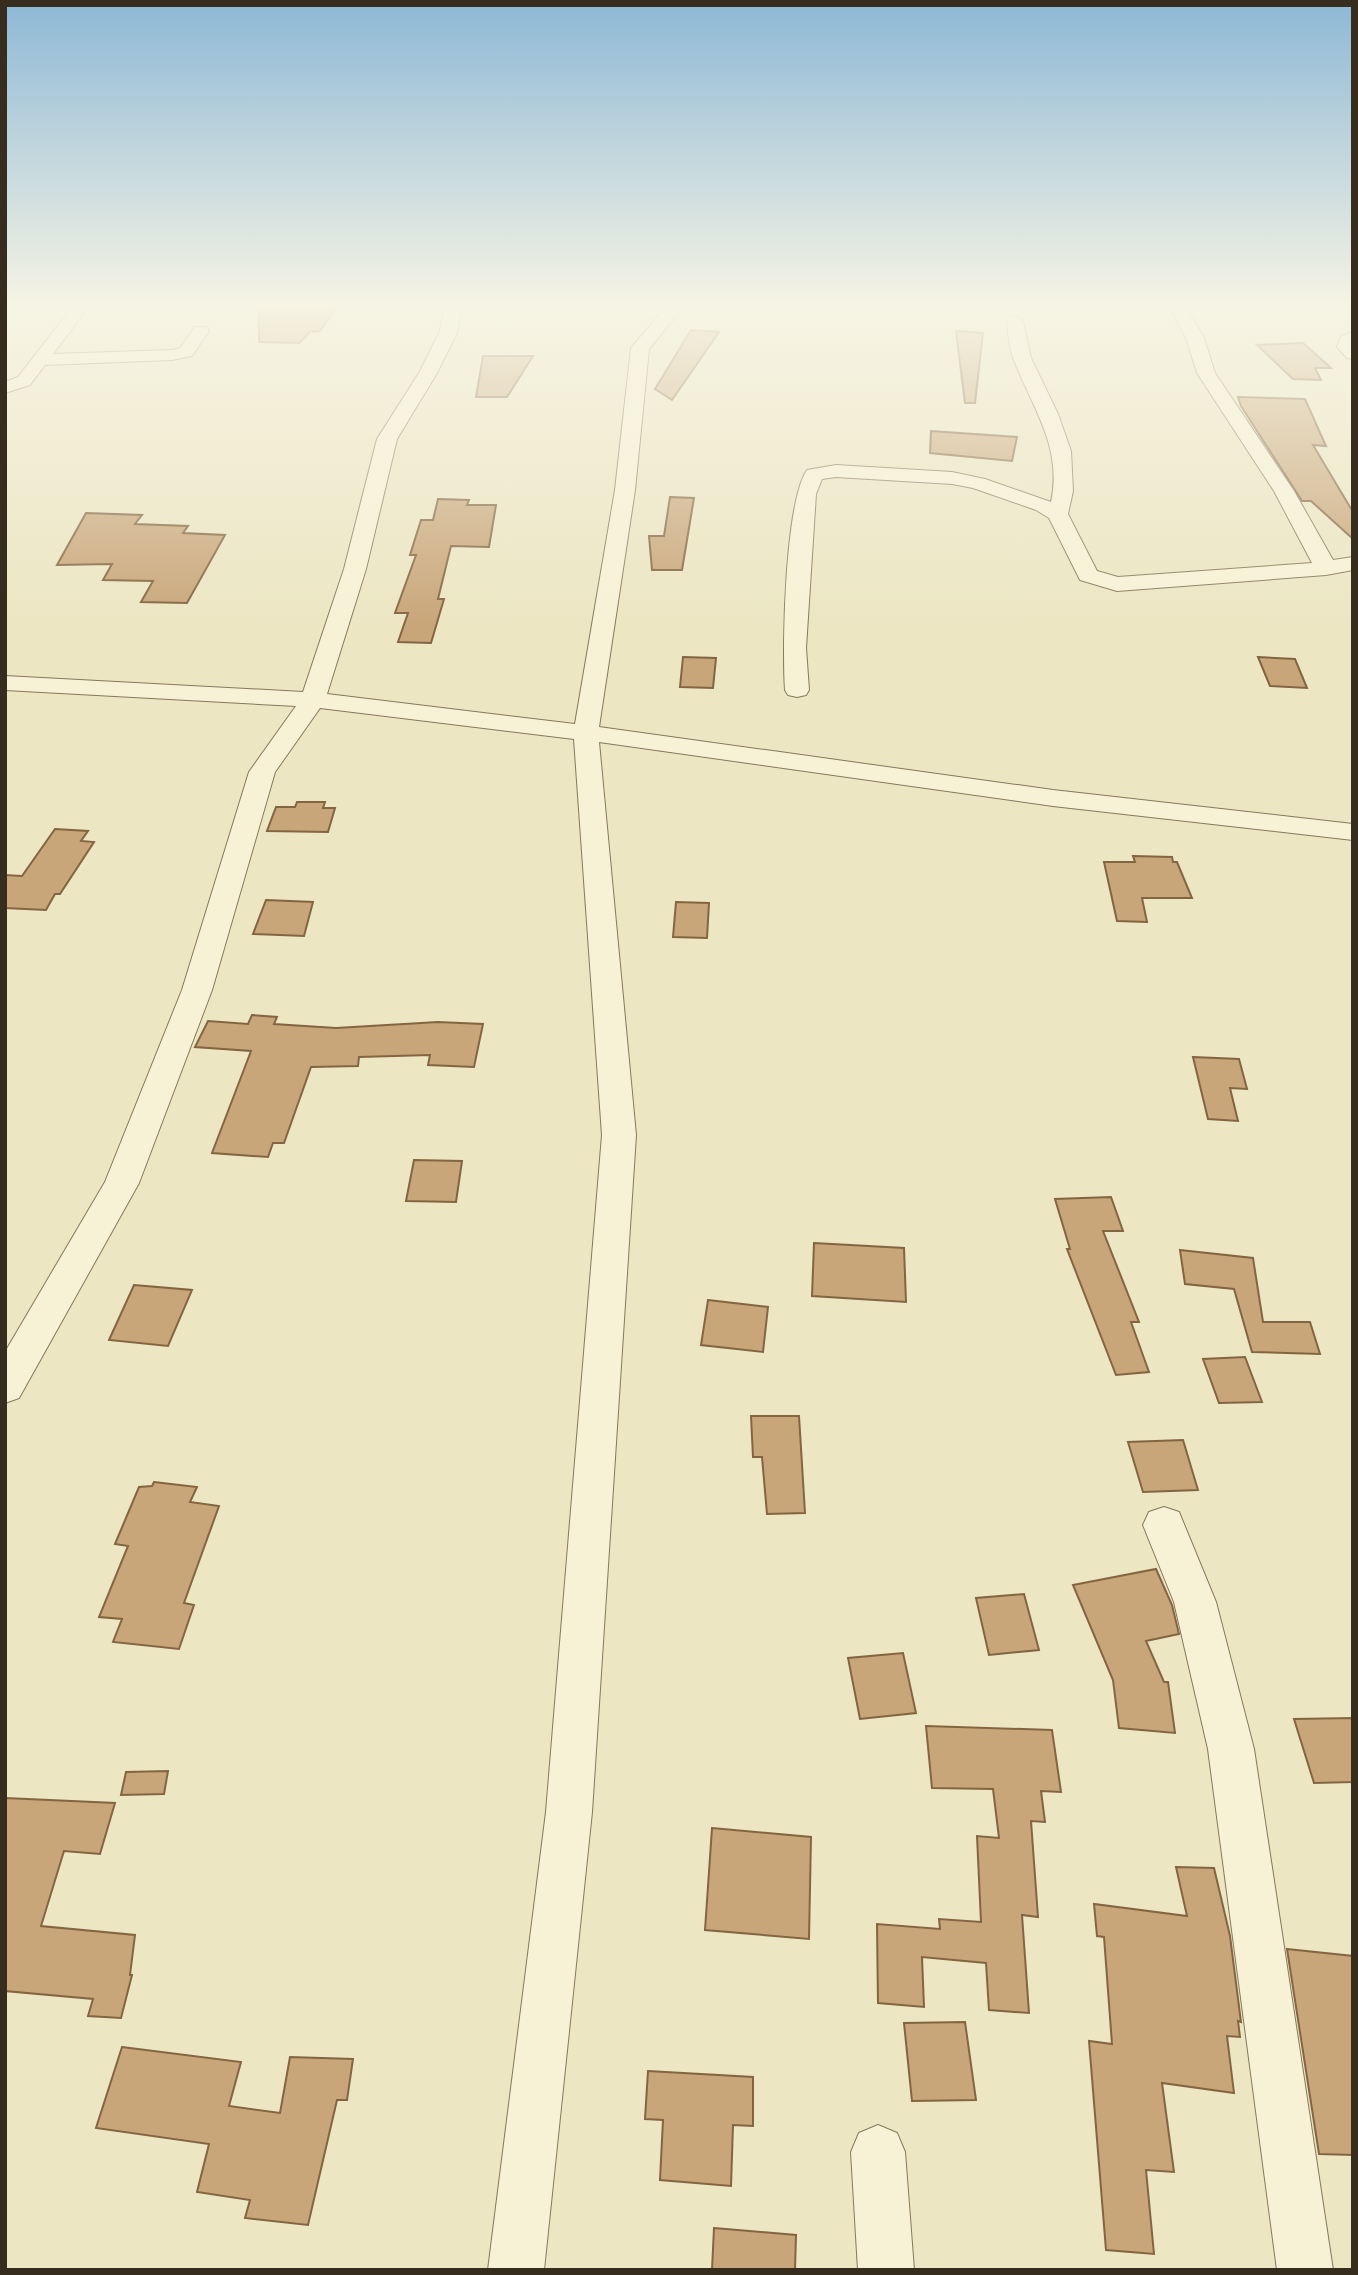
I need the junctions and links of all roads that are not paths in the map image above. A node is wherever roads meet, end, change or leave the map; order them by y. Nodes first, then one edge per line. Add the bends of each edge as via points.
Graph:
1 (404, 411) edge
2 (633, 411) edge
3 (1050, 411) edge
4 (1231, 411) edge
5 (1058, 513) junction
6 (1353, 563) edge
7 (1325, 568) junction
8 (5, 683) edge
9 (797, 690) dead end
10 (313, 700) junction
11 (586, 733) junction
12 (1353, 832) edge
13 (5, 1387) edge
14 (1164, 1525) dead end
15 (878, 2152) dead end
16 (516, 2270) edge
17 (886, 2270) edge
18 (1306, 2270) edge

1 - 10 street via 387,439 355,569
2 - 11 street
3 - 5 street via 1060,439 1063,497
4 - 7 street via 1284,491
5 - 7 street via 1087,575 1104,582
5 - 9 street via 952,478 836,471 814,474 806,494 794,648
6 - 7 street
8 - 10 street
10 - 11 street
10 - 13 street via 262,772 197,990 122,1183
11 - 12 street via 1053,798
11 - 16 street via 619,1135 569,1812
14 - 18 street via 1195,1602 1231,1749
15 - 17 street

